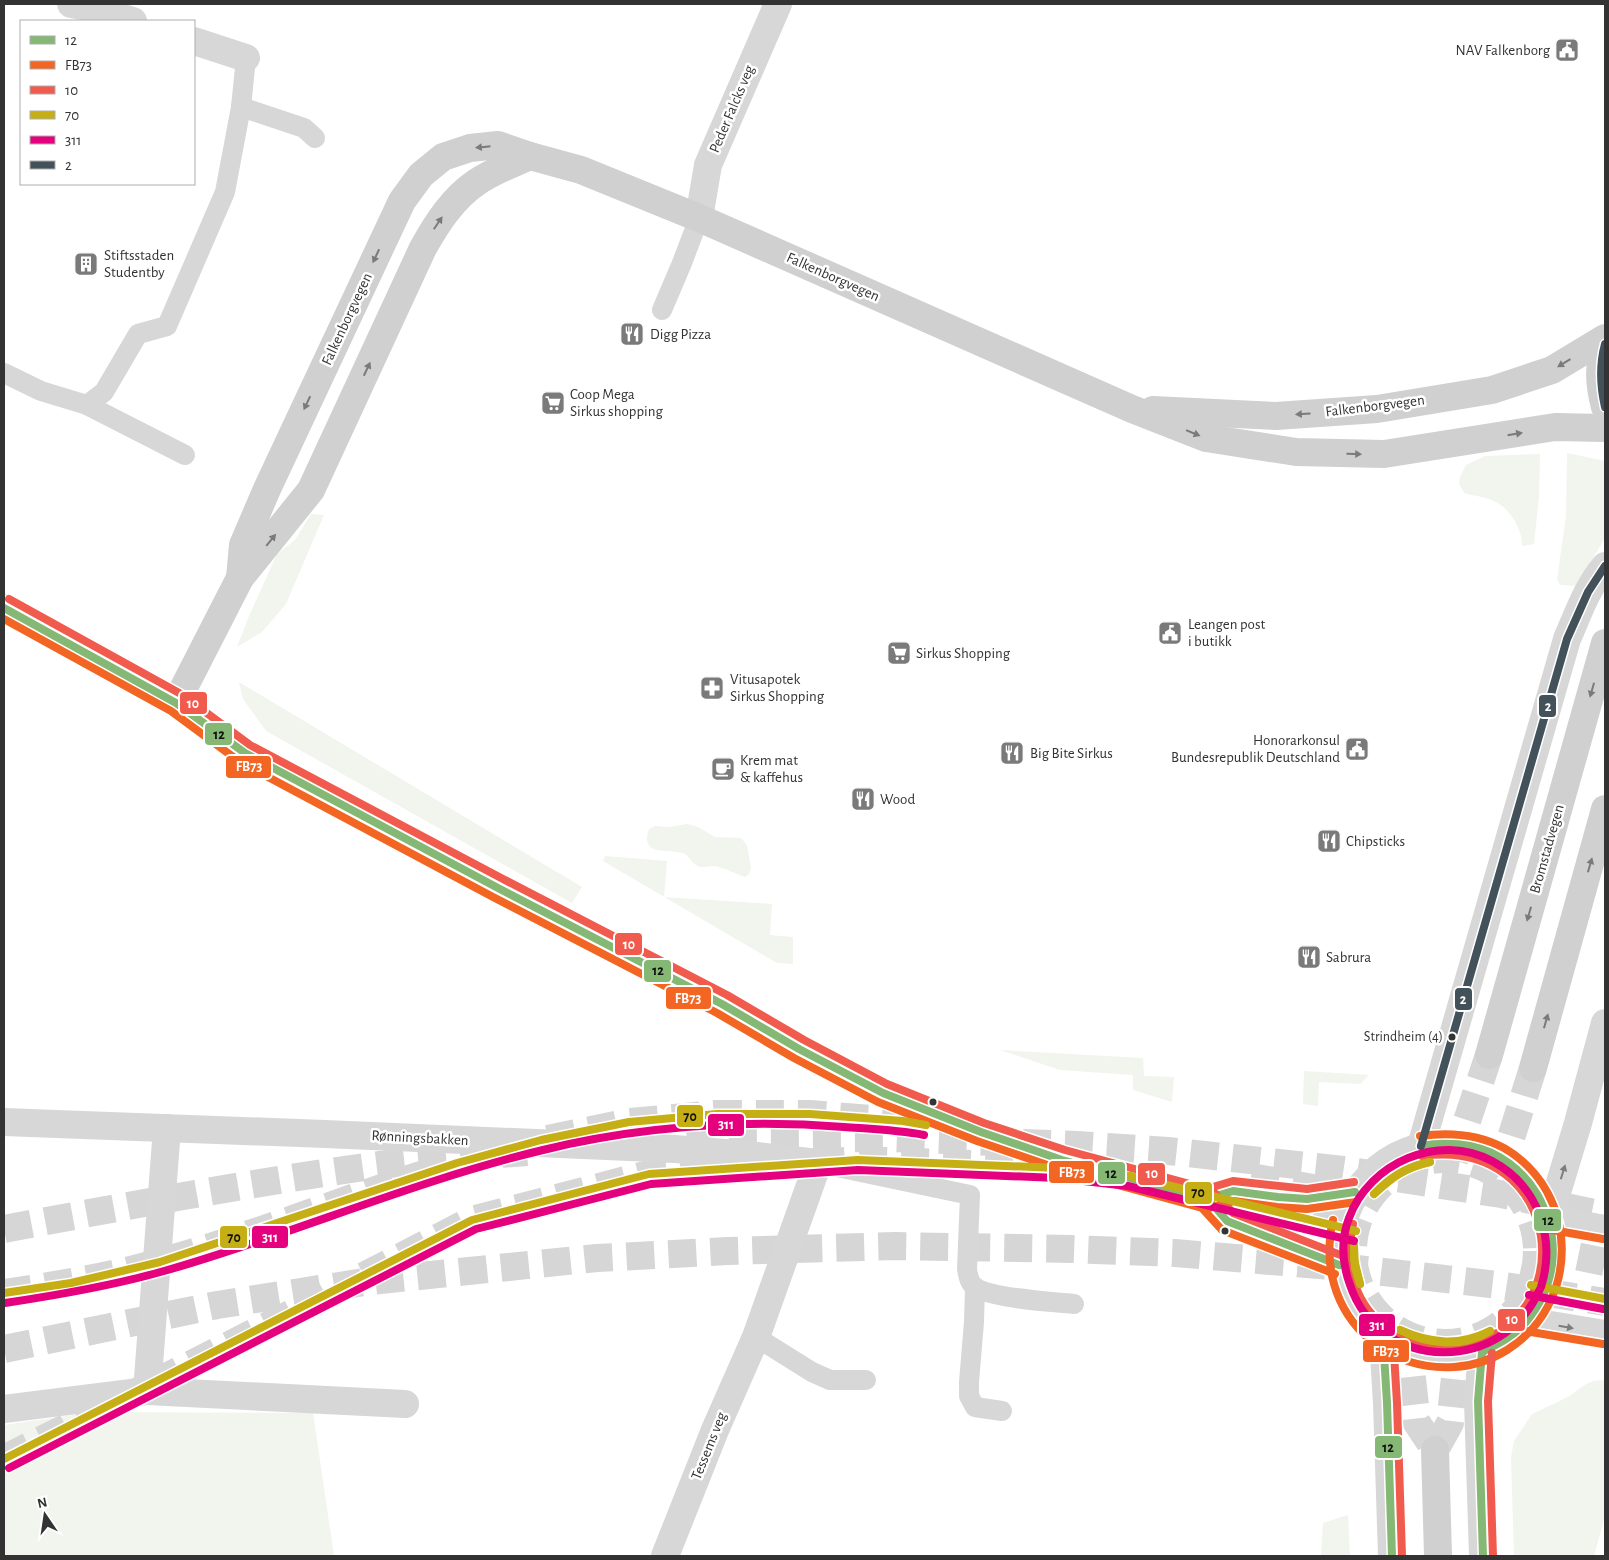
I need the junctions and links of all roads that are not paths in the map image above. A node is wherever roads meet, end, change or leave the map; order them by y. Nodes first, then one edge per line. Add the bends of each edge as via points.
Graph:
1 (778, 4) edge
2 (83, 5) edge
3 (130, 20) edge
4 (195, 41) edge
5 (246, 58) joint
6 (241, 106) junction
7 (315, 138) dead end
8 (530, 156) junction
9 (699, 218) junction
10 (662, 310) dead end
11 (1605, 338) edge
12 (1605, 344) edge
13 (4, 373) edge
14 (87, 405) junction
15 (1605, 407) edge
16 (1132, 409) junction
17 (1605, 428) edge
18 (185, 455) dead end
19 (1605, 566) edge
20 (240, 578) junction
21 (4, 608) edge
22 (1605, 643) edge
23 (176, 703) junction
24 (1605, 809) edge
25 (1605, 1023) edge
26 (1489, 1055) tunnel mouth
27 (1533, 1068) tunnel mouth
28 (4, 1122) edge
29 (167, 1128) junction
30 (1421, 1146) junction
31 (818, 1163) junction
32 (1355, 1192) junction
33 (1208, 1199) junction
34 (1549, 1219) junction
35 (1605, 1229) edge
36 (1339, 1265) junction
37 (975, 1287) junction
38 (1074, 1304) dead end
39 (1527, 1321) junction
40 (1605, 1334) edge
41 (756, 1337) junction
42 (1383, 1338) junction
43 (1482, 1352) junction
44 (866, 1380) dead end
45 (147, 1391) junction
46 (405, 1404) dead end
47 (4, 1409) edge
48 (1002, 1411) dead end
49 (1435, 1450) dead end
50 (665, 1556) edge
51 (1392, 1556) edge
52 (1438, 1556) edge
53 (1483, 1556) edge

1 - 9 street, Peder Falcks veg via 708,166
2 - 3 street
4 - 5 street
5 - 6 lane
6 - 7 lane via 304,128
6 - 14 lane via 225,192 167,326 138,334 104,392
8 - 9 main road, Falkenborgvegen via 582,170
20 -> 8 main road, Falkenborgvegen via 311,490 439,220 460,195 477,182
8 -> 20 main road, Falkenborgvegen via 498,145 470,148 443,157 421,175 402,201 243,545
9 - 10 lane
9 - 16 main road, Falkenborgvegen
11 -> 16 main road, Falkenborgvegen via 1552,370 1492,390 1377,409 1276,416
12 - 15 main road via 1600,360 1600,384
13 - 14 lane via 41,391
14 - 18 lane
16 -> 17 main road, Falkenborgvegen via 1206,438 1296,452 1384,454 1555,427
19 - 30 street via 1584,599 1567,639
20 - 23 main road, Falkenborgvegen
21 - 23 main road
22 -> 26 main road, Bromstadvegen
23 - 33 street via 245,752 722,1004 883,1093 1062,1160
27 -> 24 main road
34 -> 25 street
28 - 29 street, Rønningsbakken
29 - 31 street, Rønningsbakken via 676,1150
29 - 45 street
30 - 32 street via 1384,1163
30 - 34 street via 1459,1144 1496,1155 1527,1179
31 - 37 lane, Rønningsbakken via 970,1195 967,1269
31 - 41 street, Tessems veg
32 - 33 street via 1307,1199 1233,1192
32 - 36 street via 1340,1230
33 - 36 street via 1227,1221
34 - 35 street
34 - 39 street via 1553,1236 1552,1273 1538,1306
36 - 42 street via 1354,1306
37 - 38 lane via 992,1294
37 - 48 lane via 969,1396 975,1407
39 -> 40 street
39 - 43 street via 1506,1339
41 - 44 lane via 830,1380
41 - 50 street, Tessems veg
42 - 43 street via 1398,1347 1431,1357 1448,1358
42 - 51 street
43 - 53 street via 1478,1401
45 - 46 street
45 - 47 street
49 - 52 main road

